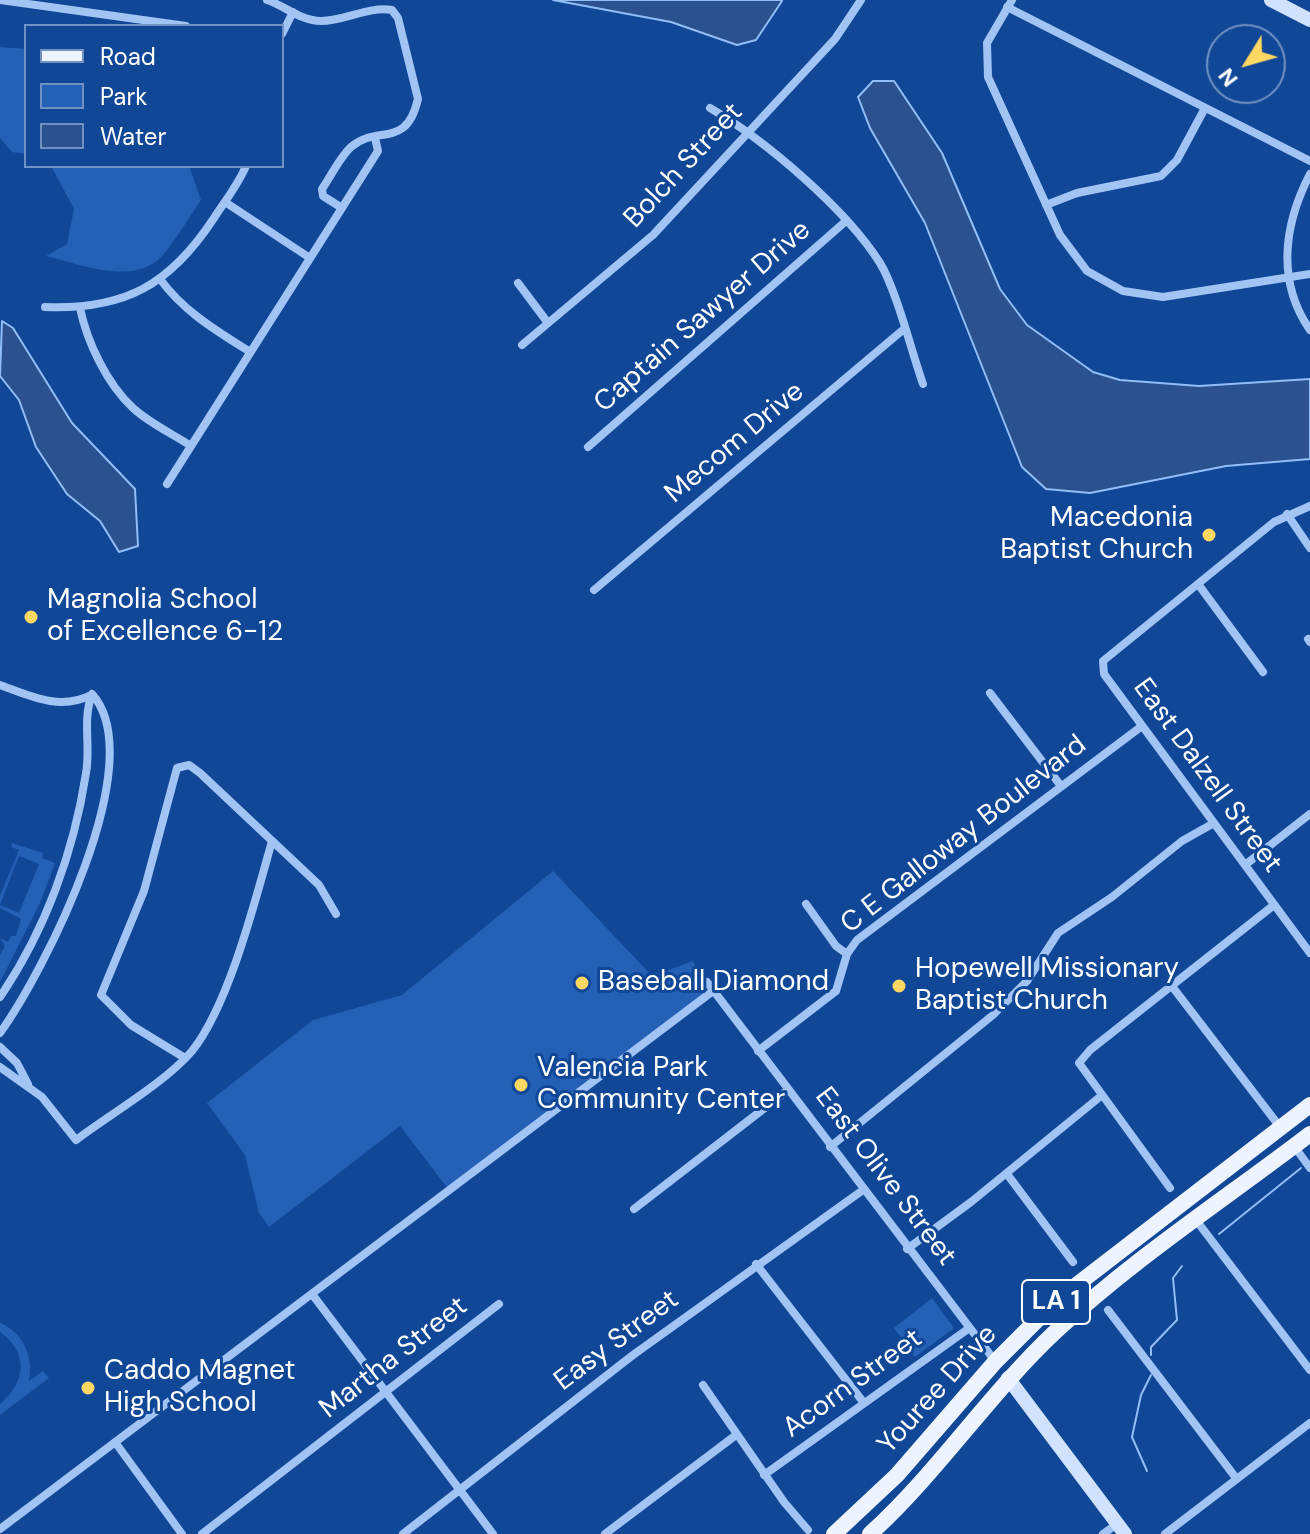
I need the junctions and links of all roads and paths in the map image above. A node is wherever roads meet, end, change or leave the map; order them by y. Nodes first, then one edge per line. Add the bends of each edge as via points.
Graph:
1 (0, 0) edge
2 (267, 0) edge
3 (861, 0) edge
4 (1271, 0) edge
5 (1010, 4) edge
6 (293, 12) junction
7 (1310, 20) edge
8 (172, 24) edge
9 (284, 30) edge
10 (710, 108) dead end
11 (1205, 108) junction
12 (748, 130) junction
13 (375, 138) junction
14 (1310, 161) edge
15 (245, 168) edge
16 (1310, 174) edge
17 (225, 202) junction
18 (1046, 205) junction
19 (342, 208) junction
20 (846, 221) junction
21 (310, 258) junction
22 (1310, 274) edge
23 (1288, 277) junction
24 (160, 279) junction
25 (518, 283) dead end
26 (45, 307) dead end
27 (80, 308) junction
28 (548, 323) junction
29 (904, 329) junction
30 (1310, 330) edge
31 (522, 345) dead end
32 (250, 352) junction
33 (923, 384) dead end
34 (191, 446) junction
35 (588, 447) dead end
36 (167, 484) dead end
37 (1310, 506) edge
38 (1287, 514) junction
39 (1310, 548) edge
40 (1198, 584) junction
41 (594, 590) dead end
42 (1263, 672) dead end
43 (0, 685) edge
44 (990, 693) dead end
45 (92, 694) junction
46 (1142, 726) junction
47 (1061, 786) junction
48 (1310, 814) edge
49 (1214, 823) junction
50 (272, 841) junction
51 (1245, 865) junction
52 (806, 904) dead end
53 (1274, 905) junction
54 (336, 914) dead end
55 (1310, 953) edge
56 (847, 954) junction
57 (707, 982) dead end
58 (1171, 985) junction
59 (713, 991) junction
60 (0, 997) edge
61 (0, 1033) edge
62 (0, 1047) edge
63 (758, 1051) junction
64 (185, 1058) junction
65 (0, 1067) edge
66 (28, 1084) junction
67 (788, 1090) junction
68 (1101, 1096) junction
69 (1310, 1105) edge
70 (1281, 1128) junction
71 (1310, 1134) edge
72 (1294, 1146) junction
73 (830, 1147) junction
74 (1310, 1168) edge
75 (1007, 1174) junction
76 (1170, 1188) dead end
77 (863, 1190) junction
78 (634, 1209) dead end
79 (1196, 1220) junction
80 (907, 1249) junction
81 (1073, 1262) dead end
82 (756, 1264) junction
83 (314, 1292) junction
84 (499, 1304) dead end
85 (1108, 1310) dead end
86 (968, 1329) junction
87 (995, 1362) junction
88 (1310, 1370) edge
89 (1008, 1378) junction
90 (703, 1385) dead end
91 (387, 1393) junction
92 (864, 1403) junction
93 (1310, 1423) edge
94 (736, 1435) junction
95 (115, 1442) junction
96 (764, 1475) junction
97 (1236, 1478) junction
98 (461, 1491) junction
99 (0, 1529) edge
100 (1121, 1529) edge
101 (808, 1530) dead end
102 (182, 1534) edge
103 (202, 1534) edge
104 (403, 1534) edge
105 (493, 1534) edge
106 (605, 1534) edge
107 (834, 1534) edge
108 (870, 1534) edge
109 (1103, 1534) edge
110 (1165, 1534) edge

1 - 8 street
2 - 6 street
3 - 12 street, Bolch Street via 835,39
4 - 7 street
5 - 11 street
5 - 18 street via 987,43 987,71
6 - 9 street
6 - 13 street via 322,21 381,8 398,18 418,99 410,122
10 - 12 street
11 - 14 street
11 - 18 street via 1177,160 1161,176 1077,193
12 - 20 street
12 - 28 street, Bolch Street via 653,235
13 - 19 street via 378,151
13 - 19 street via 352,146 322,189 323,196
15 - 17 street
16 - 23 street via 1289,230
17 - 21 street
17 - 24 street via 196,246
18 - 23 street via 1080,265 1123,291 1182,296
19 - 21 street
20 - 29 street via 881,265
20 - 35 street, Captain Sawyer Drive
21 - 32 street
22 - 23 street
23 - 30 street
24 - 27 street via 147,289
24 - 32 street via 191,313
25 - 28 street
26 - 27 street
27 - 34 street via 85,331 117,389 134,409
28 - 31 street, Bolch Street
29 - 33 street
29 - 41 street, Mecom Drive
32 - 34 street
34 - 36 street
37 - 38 street
38 - 39 street
38 - 40 street
40 - 42 street
40 - 46 street, East Dalzell Street via 1103,661 1104,674
43 - 45 street via 52,702 80,701
44 - 47 street
45 - 60 street via 85,713 87,771 72,839 45,915
45 - 61 street via 102,705 109,742 91,847 55,940
46 - 47 street, C E Galloway Boulevard
46 - 49 street, East Dalzell Street
47 - 56 street, C E Galloway Boulevard via 857,940
48 - 51 street
49 - 51 street, East Dalzell Street
49 - 73 street via 1058,933 1027,981 993,1015
50 - 54 street via 325,891
50 - 64 street via 232,968
50 - 64 street via 200,773 180,765 172,778 141,900 101,995 131,1025
51 - 53 street, East Dalzell Street
52 - 56 street
53 - 55 street, East Dalzell Street
53 - 58 street
56 - 63 street, C E Galloway Boulevard via 839,987 831,996
57 - 59 street, East Olive Street
58 - 68 street via 1079,1063
58 - 70 street
59 - 63 street, East Olive Street
59 - 83 street
62 - 66 street
63 - 67 street, East Olive Street
64 - 66 street via 76,1140
65 - 66 street
67 - 73 street, East Olive Street
67 - 78 street
68 - 75 street
68 - 76 street
69 - 70 main road, Youree Drive / LA 1
70 - 87 main road, Youree Drive / LA 1 via 1090,1273
71 - 72 main road, Youree Drive / LA 1
72 - 74 street
72 - 79 main road, Youree Drive / LA 1
73 - 77 street, East Olive Street
75 - 80 street
75 - 81 street
77 - 80 street, East Olive Street
77 - 82 street, Easy Street
79 - 88 street
79 - 89 main road, Youree Drive / LA 1 via 1084,1307
80 - 86 street, East Olive Street
82 - 92 street
82 - 98 street, Easy Street
83 - 91 street
83 - 95 street
84 - 91 street, Martha Street
85 - 97 street
86 - 87 street, East Olive Street
86 - 92 street, Acorn Street
87 - 89 main road
87 - 107 main road, Youree Drive / LA 1 via 897,1475
89 - 100 street
89 - 108 main road, Youree Drive / LA 1 via 937,1465
90 - 94 street
91 - 98 street
91 - 103 street, Martha Street
92 - 96 street, Acorn Street
93 - 97 street
94 - 96 street
94 - 106 street
95 - 99 street
95 - 102 street
96 - 101 street
97 - 110 street
98 - 104 street, Easy Street
98 - 105 street
100 - 109 street

